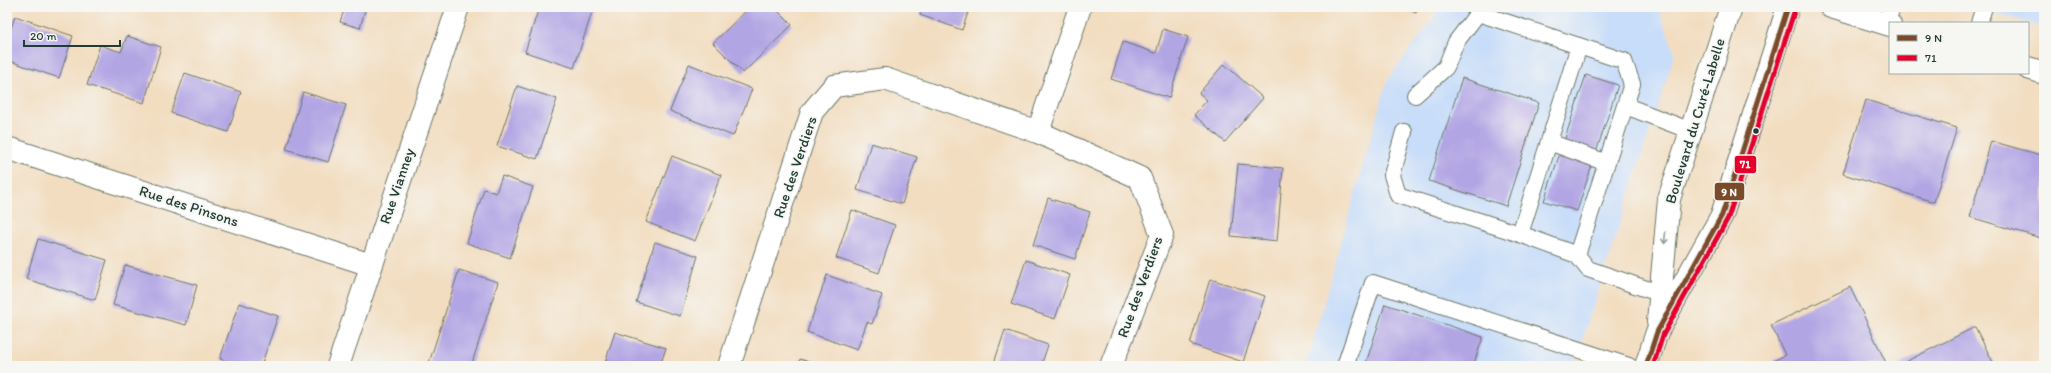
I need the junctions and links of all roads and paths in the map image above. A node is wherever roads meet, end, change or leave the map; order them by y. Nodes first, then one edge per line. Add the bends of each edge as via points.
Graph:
1 (458, 7) edge
2 (1080, 7) edge
3 (1731, 7) edge
4 (1788, 7) edge
5 (1832, 7) edge
6 (1984, 7) edge
7 (1479, 10) edge
8 (1889, 19) edge
9 (1979, 22) edge
10 (1579, 46) junction
11 (2029, 68) edge
12 (2044, 73) edge
13 (1415, 95) dead end
14 (1626, 106) junction
15 (1691, 131) junction
16 (1038, 132) junction
17 (1404, 132) dead end
18 (1549, 142) junction
19 (7, 148) edge
20 (1607, 163) junction
21 (1520, 234) junction
22 (1577, 255) junction
23 (371, 265) junction
24 (1668, 296) junction
25 (338, 366) edge
26 (729, 366) edge
27 (1111, 366) edge
28 (1346, 366) edge
29 (1629, 366) edge
30 (1646, 366) edge

1 - 23 street, Rue Vianney
2 - 16 street
3 - 15 street, Boulevard du Curé-Labelle
4 - 24 street, Boulevard du Curé-Labelle via 1722,215
5 - 8 street
6 - 9 lane
7 - 10 lane
7 - 13 lane via 1456,42 1446,68
10 - 14 lane via 1624,61 1632,84
10 - 18 lane
11 - 12 street
14 - 15 lane
14 - 20 lane
15 -> 24 street, Boulevard du Curé-Labelle via 1669,199
16 - 26 street, Rue des Verdiers via 885,79 834,86 812,112
16 - 27 street, Rue des Verdiers via 1140,178 1162,235
17 - 21 lane via 1392,175 1398,195
18 - 20 lane
18 - 21 lane
19 - 23 street, Rue des Pinsons
20 - 22 lane
21 - 22 lane
22 - 24 lane via 1588,269
23 - 25 street, Rue Vianney
24 - 30 street, Boulevard du Curé-Labelle
28 - 29 lane via 1373,283

